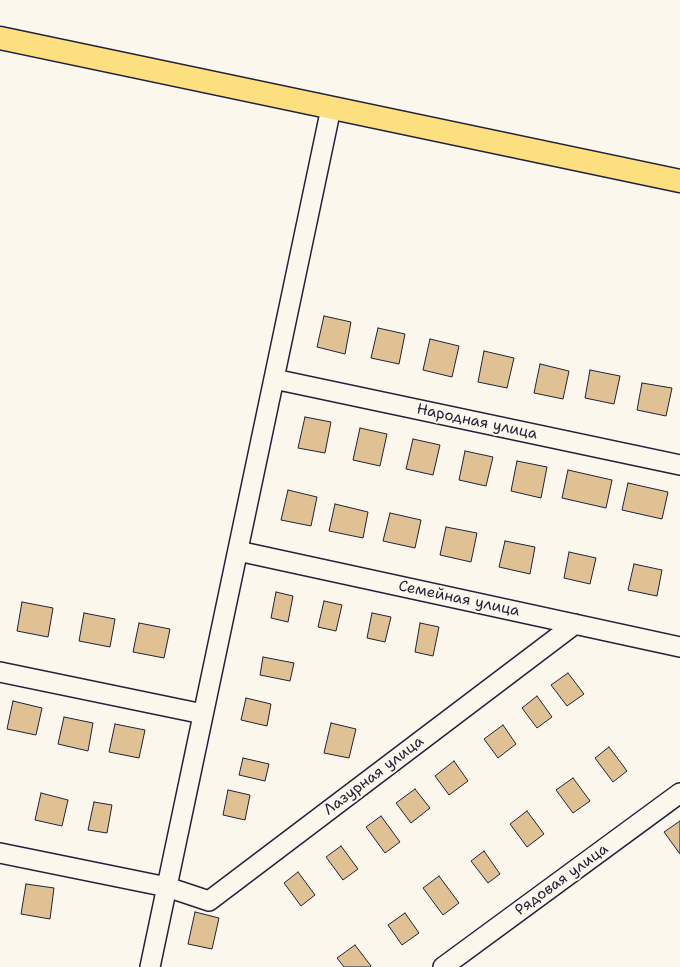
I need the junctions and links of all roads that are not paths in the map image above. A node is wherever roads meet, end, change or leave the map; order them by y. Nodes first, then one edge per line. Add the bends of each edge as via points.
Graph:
1 (0, 38) edge
2 (331, 108) junction
3 (680, 181) edge
4 (274, 379) junction
5 (680, 464) edge
6 (238, 550) junction
7 (575, 624) junction
8 (680, 646) edge
9 (0, 672) edge
10 (204, 714) junction
11 (680, 793) edge
12 (0, 853) edge
13 (167, 887) junction
14 (150, 967) edge
15 (443, 967) edge

1 - 2 main road
2 - 3 main road
2 - 4 street
4 - 5 street, Народная улица
4 - 6 street
6 - 7 street, Семейная улица
6 - 10 street
7 - 8 street, Семейная улица
7 - 13 street, Лазурная улица via 209,901
9 - 10 street
10 - 13 street
11 - 15 street, Рядовая улица
12 - 13 street
13 - 14 street

